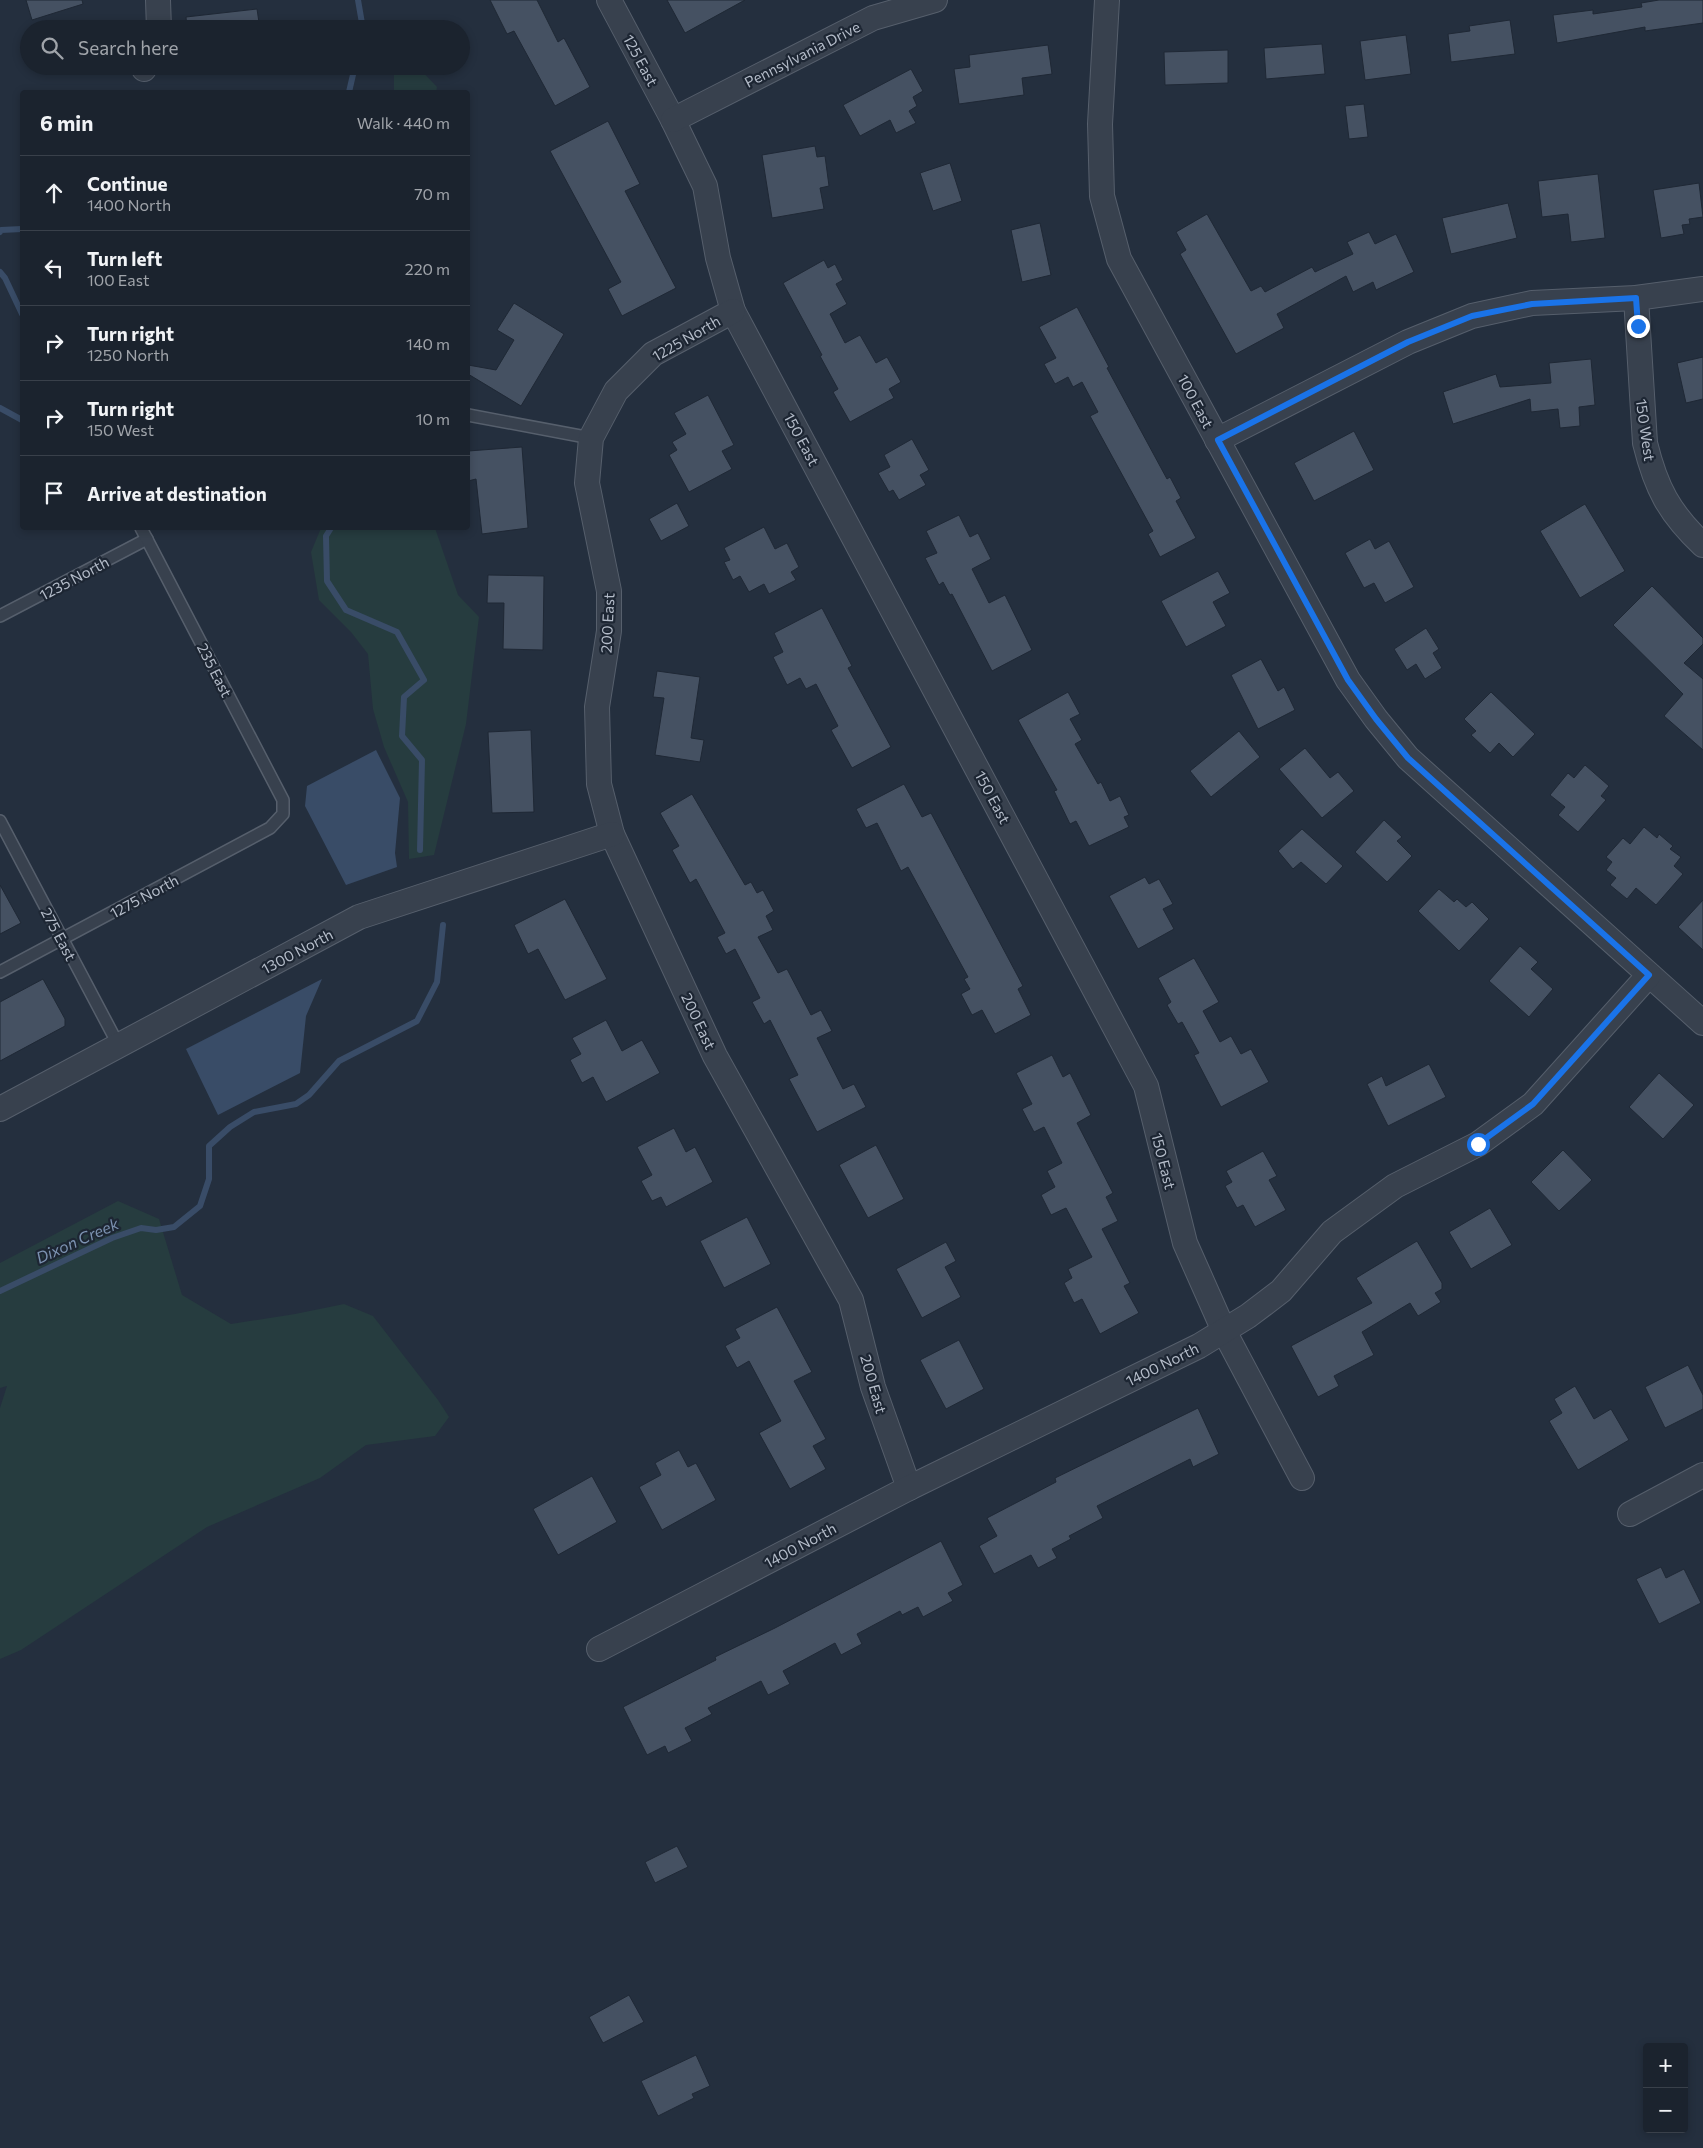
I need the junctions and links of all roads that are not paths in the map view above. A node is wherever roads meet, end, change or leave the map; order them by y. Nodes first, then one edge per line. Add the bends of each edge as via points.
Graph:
1 (158, 0) edge
2 (610, 0) edge
3 (935, 0) edge
4 (1107, 0) edge
5 (159, 20) edge
6 (673, 120) junction
7 (1703, 289) edge
8 (1636, 298) junction
9 (733, 311) junction
10 (470, 415) edge
11 (591, 438) junction
12 (1218, 440) junction
13 (142, 530) edge
14 (598, 530) joint
15 (147, 539) junction
16 (1703, 545) edge
17 (0, 616) edge
18 (283, 814) joint
19 (0, 821) edge
20 (612, 834) junction
21 (62, 939) junction
22 (0, 972) edge
23 (1649, 975) junction
24 (1703, 1024) edge
25 (119, 1046) junction
26 (0, 1109) edge
27 (1224, 1331) junction
28 (1703, 1475) edge
29 (1302, 1478) dead end
30 (908, 1488) junction
31 (1630, 1514) dead end
32 (600, 1649) dead end

1 - 5 street
2 - 6 street, 125 East
3 - 6 street, Pennsylvania Drive via 873,18
4 - 12 street, 100 East via 1100,124 1102,196 1119,258
6 - 9 street, 150 East via 705,186 718,258
7 - 8 street
8 - 12 street via 1532,304 1472,316 1408,342
8 - 16 street, 150 West via 1645,443 1669,506 1682,525
9 - 11 street, 1225 North via 653,354 616,391
9 - 27 street, 150 East via 1146,1086 1185,1243
10 - 11 lane
11 - 14 street, 1225 North via 587,484
12 - 23 street, 100 East via 1348,680 1376,719 1408,758
13 - 15 lane, 235 East
14 - 20 street, 200 East via 610,591 609,631 598,707 598,784
15 - 17 lane, 1235 North
15 - 18 lane, 235 East via 283,800
18 - 21 lane, 1275 North via 270,828
19 - 21 lane, 275 East
20 - 25 street, 1300 North via 359,917
20 - 30 street, 200 East via 715,1056 851,1300 873,1387
21 - 22 lane, 1275 North
21 - 25 lane, 275 East
23 - 24 street, 100 East
23 - 27 street, 1400 North via 1533,1104 1478,1144 1395,1186 1332,1232 1281,1291
25 - 26 street, 1300 North
27 - 29 street, 150 East
27 - 30 street, 1400 North
28 - 31 street
30 - 32 street, 1400 North

